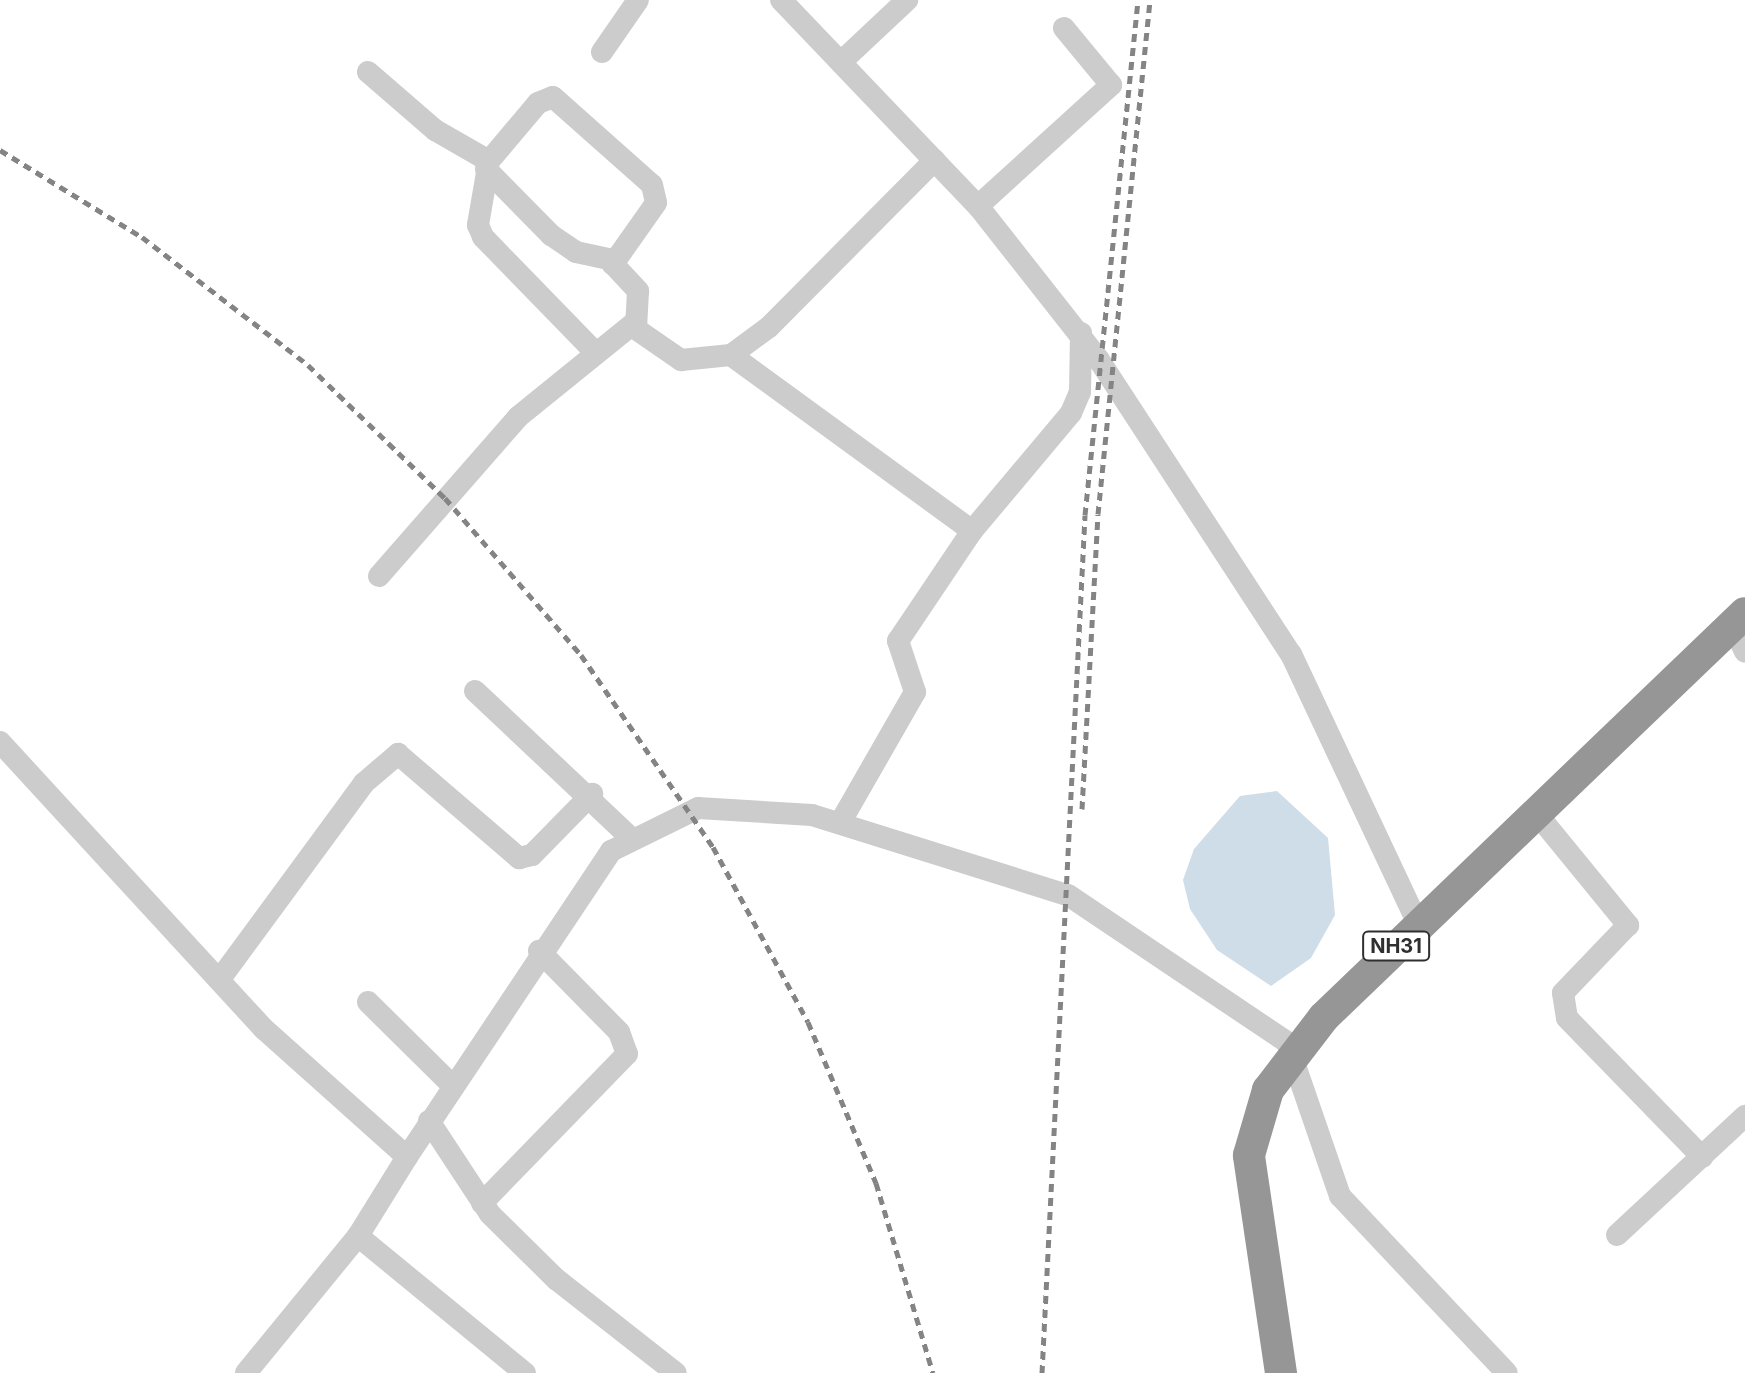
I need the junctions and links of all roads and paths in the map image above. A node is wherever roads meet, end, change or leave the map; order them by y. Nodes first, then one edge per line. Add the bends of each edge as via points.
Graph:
1 (638, 0) edge
2 (781, 0) edge
3 (907, 0) edge
4 (1064, 28) dead end
5 (602, 52) dead end
6 (841, 62) junction
7 (368, 72) dead end
8 (935, 160) junction
9 (487, 165) junction
10 (978, 206) junction
11 (613, 260) junction
12 (633, 324) junction
13 (1081, 333) junction
14 (595, 352) junction
15 (731, 355) junction
16 (972, 531) junction
17 (379, 576) dead end
18 (1741, 631) edge
19 (475, 691) dead end
20 (0, 742) edge
21 (592, 794) junction
22 (1537, 814) junction
23 (840, 823) junction
24 (632, 839) junction
25 (1418, 924) junction
26 (539, 951) junction
27 (220, 979) junction
28 (368, 1002) dead end
29 (1294, 1049) junction
30 (452, 1085) junction
31 (1745, 1116) edge
32 (429, 1121) junction
33 (407, 1157) junction
34 (1702, 1157) junction
35 (482, 1203) junction
36 (1617, 1235) dead end
37 (358, 1236) junction
38 (246, 1373) edge
39 (525, 1373) edge
40 (676, 1373) edge
41 (1281, 1373) edge
42 (1507, 1373) edge

1 - 5 street
2 - 6 street
3 - 6 street
4 - 10 street via 1111,85
6 - 8 street
7 - 9 street via 435,130
8 - 10 street
8 - 15 street
9 - 11 street via 551,235 576,252
9 - 11 street via 538,103 560,102 658,191
9 - 14 street via 483,237
10 - 13 street
11 - 12 street via 638,291
12 - 14 street
12 - 15 street via 667,356
13 - 16 street via 1080,392 1071,413
13 - 25 street via 1291,654
14 - 17 street via 518,417
15 - 16 street
16 - 23 street via 898,641 915,692
18 - 22 highway, NH31
19 - 21 street
20 - 27 street
21 - 24 street
21 - 27 street via 532,855 519,858 398,754 356,794
22 - 25 highway, NH31
22 - 34 street via 1628,925 1563,993 1567,1018
23 - 24 street via 729,805 670,817
23 - 29 street via 1077,899
24 - 26 street via 588,878
25 - 29 highway, NH31
26 - 30 street
26 - 35 street via 619,1032 627,1054
27 - 33 street via 325,1089
28 - 30 street
29 - 41 highway, NH31 via 1268,1090 1249,1155
29 - 42 street via 1340,1196
30 - 32 street
31 - 34 street
32 - 33 street
32 - 35 street
33 - 37 street
34 - 36 street
35 - 40 street via 556,1279
37 - 38 street
37 - 39 street

